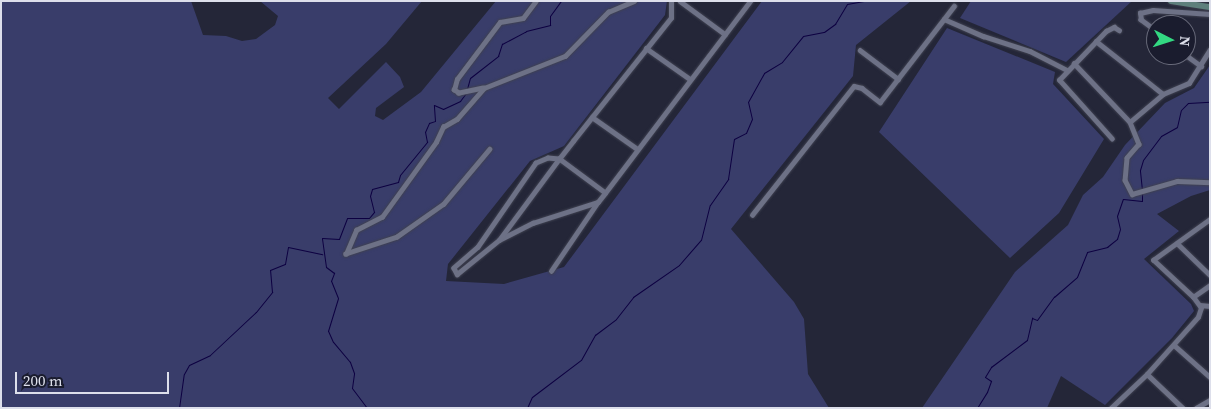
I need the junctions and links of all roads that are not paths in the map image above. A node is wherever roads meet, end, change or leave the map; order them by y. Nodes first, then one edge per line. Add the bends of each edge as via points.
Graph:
1 (536, 1) edge
2 (634, 1) edge
3 (671, 1) edge
4 (750, 1) edge
5 (1170, 1) edge
6 (682, 2) edge
7 (954, 6) dead end
8 (1210, 7) edge
9 (1210, 14) edge
10 (671, 18) junction
11 (944, 19) junction
12 (1146, 24) edge
13 (1119, 30) dead end
14 (725, 34) junction
15 (1096, 41) junction
16 (646, 48) junction
17 (860, 50) dead end
18 (1210, 50) edge
19 (1196, 62) edge
20 (1074, 63) junction
21 (1201, 66) junction
22 (1067, 70) junction
23 (690, 79) junction
24 (898, 79) junction
25 (484, 88) junction
26 (1163, 94) junction
27 (592, 117) junction
28 (1130, 122) junction
29 (1112, 140) dead end
30 (490, 148) dead end
31 (636, 148) junction
32 (559, 159) junction
33 (1210, 182) edge
34 (605, 193) junction
35 (598, 202) junction
36 (752, 214) dead end
37 (1210, 219) edge
38 (499, 240) junction
39 (1177, 243) junction
40 (551, 271) dead end
41 (1210, 275) edge
42 (1210, 285) edge
43 (1193, 297) junction
44 (1200, 305) junction
45 (1210, 306) edge
46 (1174, 345) junction
47 (1147, 374) junction
48 (1210, 378) edge
49 (1210, 400) edge
50 (1111, 408) edge
51 (1182, 408) edge
52 (1196, 408) edge

1 - 25 street via 523,18 500,22 457,79 454,90 459,93
2 - 25 street via 608,12 565,56
3 - 10 street
4 - 14 street
5 - 8 main road
6 - 10 street
6 - 14 street
7 - 11 street
9 - 12 street via 1153,10 1140,13 1141,20
10 - 16 street
11 - 22 street via 1030,51
11 - 24 street
13 - 15 street via 1110,28
14 - 23 street
15 - 20 street
15 - 26 street
16 - 23 street
16 - 27 street
17 - 24 street
18 - 21 street
19 - 21 street
20 - 22 street
20 - 28 street
21 - 26 street via 1189,83
22 - 29 street via 1059,80
23 - 31 street
24 - 36 street via 880,102 854,86
25 - 30 street via 457,119 442,127 436,142 382,217 356,230 346,254 397,237 444,204
26 - 28 street
27 - 31 street
27 - 32 street
28 - 33 street via 1139,144 1126,158 1125,180 1132,194 1177,182
31 - 34 street
32 - 34 street
32 - 38 street
32 - 38 street via 548,158 536,163 478,247 454,268 457,274
34 - 35 street
35 - 38 street via 532,223
35 - 40 street
37 - 39 street
39 - 41 street
39 - 43 street via 1153,260
42 - 43 street
43 - 44 street
44 - 45 street
44 - 46 street via 1200,313
46 - 47 street
46 - 48 street
47 - 50 street
47 - 51 street
49 - 52 street

